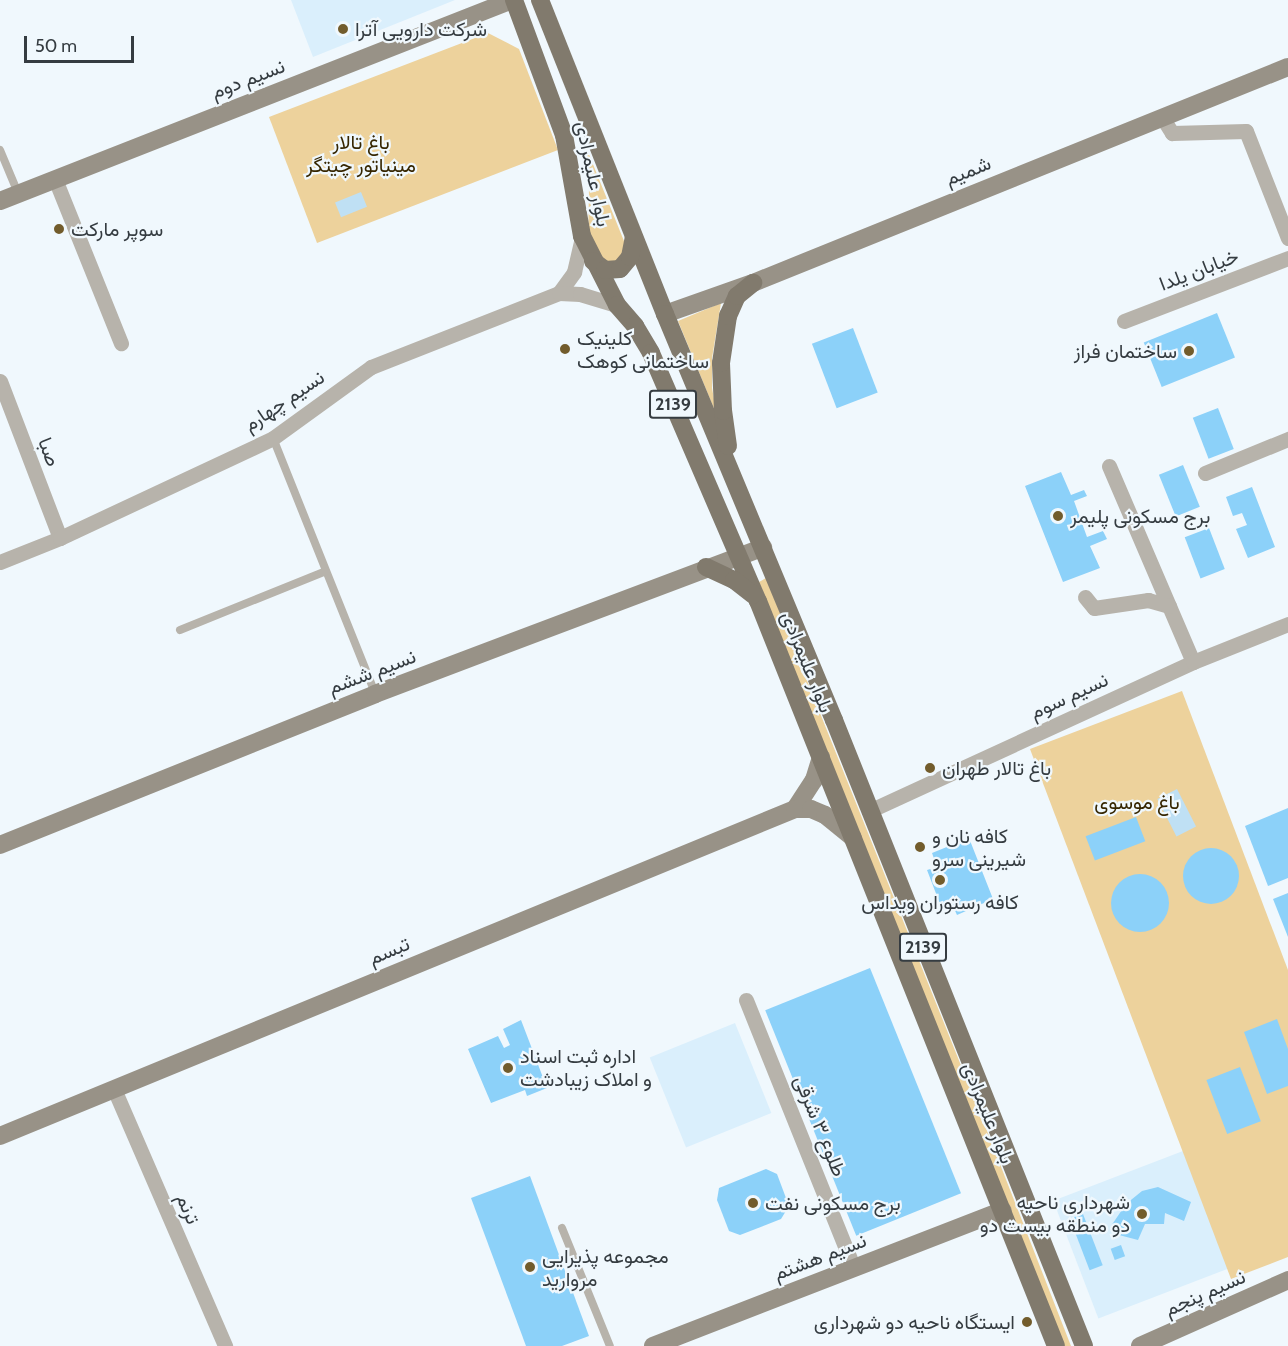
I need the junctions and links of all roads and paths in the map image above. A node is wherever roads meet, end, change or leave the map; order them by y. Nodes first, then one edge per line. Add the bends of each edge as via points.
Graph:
1 (513, 0) edge
2 (540, 0) edge
3 (1288, 67) edge
4 (1162, 117) junction
5 (0, 150) edge
6 (55, 179) junction
7 (18, 193) junction
8 (0, 200) edge
9 (582, 236) junction
10 (633, 237) junction
11 (1288, 238) edge
12 (1288, 258) edge
13 (593, 261) junction
14 (753, 282) junction
15 (559, 293) junction
16 (617, 305) junction
17 (665, 314) junction
18 (1124, 321) dead end
19 (121, 343) dead end
20 (0, 381) edge
21 (273, 438) junction
22 (1288, 439) edge
23 (1109, 466) dead end
24 (1205, 473) dead end
25 (733, 474) junction
26 (60, 538) junction
27 (763, 547) junction
28 (738, 555) junction
29 (0, 562) edge
30 (706, 567) junction
31 (326, 571) junction
32 (1085, 597) dead end
33 (758, 601) junction
34 (1169, 606) junction
35 (1288, 624) edge
36 (180, 630) dead end
37 (1192, 662) junction
38 (375, 694) junction
39 (821, 757) junction
40 (795, 808) junction
41 (869, 811) junction
42 (853, 838) junction
43 (0, 845) edge
44 (746, 1000) dead end
45 (114, 1089) junction
46 (0, 1136) edge
47 (1003, 1210) junction
48 (562, 1227) dead end
49 (854, 1268) junction
50 (1288, 1280) edge
51 (225, 1346) edge
52 (610, 1346) edge
53 (654, 1346) edge
54 (1056, 1346) edge
55 (1084, 1346) edge
56 (1140, 1346) edge

1 - 6 street, نسیم دوم
1 - 9 main road, بلوار علیمرادی / 2139 via 564,135
2 - 10 main road, بلوار علیمرادی
3 - 4 street, شمیم
4 - 11 street via 1172,133 1246,131
4 - 14 street, شمیم
5 - 7 lane
6 - 7 street, نسیم دوم
6 - 19 street
7 - 8 street, نسیم دوم
9 - 13 main road, بلوار علیمرادی / 2139
9 - 15 street via 574,272
10 - 13 main road via 630,257 620,269 605,270
10 - 17 main road, بلوار علیمرادی
12 - 18 street, خیابان یلدا
13 - 16 main road, بلوار علیمرادی / 2139
14 - 17 street, شمیم
14 - 25 main road via 736,296 728,316 722,363 723,411
15 - 16 street, نسیم چهارم via 580,294
15 - 21 street, نسیم چهارم via 371,367
16 - 28 main road, بلوار علیمرادی / 2139 via 651,353
17 - 25 main road, بلوار علیمرادی / 2139
20 - 26 street, صبا
21 - 26 street, نسیم چهارم
21 - 31 lane
22 - 24 street
23 - 34 street
25 - 27 main road, بلوار علیمرادی / 2139
26 - 29 street, نسیم چهارم
27 - 28 street, نسیم ششم
27 - 41 main road, بلوار علیمرادی / 2139
28 - 30 street, نسیم ششم
28 - 33 main road, بلوار علیمرادی / 2139
30 - 33 main road via 734,580
30 - 38 street, نسیم ششم
31 - 36 lane
31 - 38 lane
32 - 34 street via 1094,608 1148,600
33 - 39 main road, بلوار علیمرادی / 2139
34 - 37 street
35 - 37 street, نسیم سوم
37 - 41 street, نسیم سوم
38 - 43 street, نسیم ششم
39 - 40 street via 814,780
39 - 42 main road, بلوار علیمرادی / 2139
40 - 42 street via 825,815
40 - 45 street, تبسم
41 - 55 main road, بلوار علیمرادی / 2139
42 - 47 main road, بلوار علیمرادی / 2139
44 - 49 street, طلوع ۳ شرقی
45 - 46 street, تبسم
45 - 51 street, ترنم
47 - 49 street, نسیم هشتم
47 - 54 main road, بلوار علیمرادی / 2139
48 - 52 lane
49 - 53 street, نسیم هشتم
50 - 56 street, نسیم پنجم

